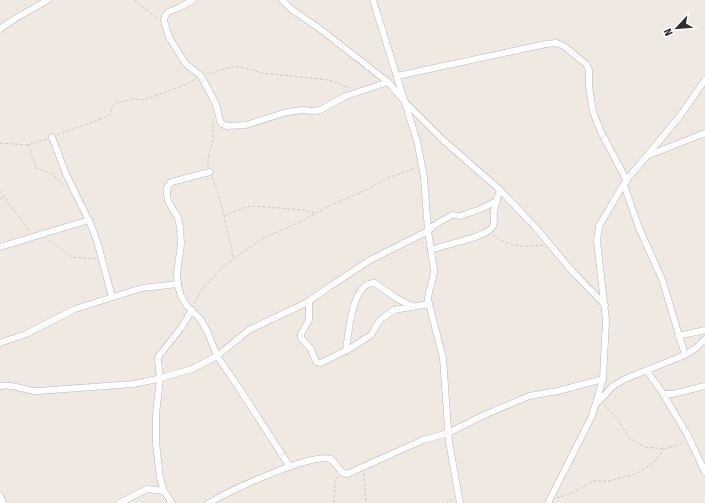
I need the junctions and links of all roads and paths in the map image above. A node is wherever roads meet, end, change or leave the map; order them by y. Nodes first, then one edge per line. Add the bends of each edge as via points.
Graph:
1 (48, 0) edge
2 (134, 0) edge
3 (193, 0) edge
4 (282, 0) edge
5 (373, 0) edge
6 (165, 25) junction
7 (0, 29) edge
8 (201, 76) junction
9 (397, 76) junction
10 (705, 80) edge
11 (388, 82) junction
12 (360, 91) junction
13 (405, 102) junction
14 (213, 116) dead end
15 (705, 133) edge
16 (52, 137) junction
17 (0, 143) edge
18 (28, 144) junction
19 (648, 155) junction
20 (422, 166) junction
21 (210, 172) junction
22 (625, 183) junction
23 (68, 190) dead end
24 (500, 190) junction
25 (0, 191) edge
26 (5, 197) junction
27 (0, 199) edge
28 (497, 201) junction
29 (317, 213) junction
30 (224, 216) junction
31 (89, 220) junction
32 (428, 231) junction
33 (488, 232) junction
34 (41, 234) junction
35 (32, 236) junction
36 (549, 244) junction
37 (0, 247) edge
38 (431, 250) junction
39 (102, 260) junction
40 (234, 260) junction
41 (178, 284) junction
42 (112, 297) junction
43 (309, 301) junction
44 (429, 304) junction
45 (605, 305) junction
46 (412, 306) junction
47 (192, 310) junction
48 (705, 330) edge
49 (678, 336) junction
50 (705, 339) edge
51 (0, 343) edge
52 (346, 351) junction
53 (685, 355) junction
54 (216, 356) junction
55 (647, 371) junction
56 (160, 379) junction
57 (603, 379) junction
58 (0, 386) edge
59 (705, 386) edge
60 (664, 394) junction
61 (598, 402) junction
62 (448, 433) junction
63 (692, 445) junction
64 (664, 449) junction
65 (364, 466) junction
66 (290, 467) junction
67 (341, 471) junction
68 (705, 472) edge
69 (164, 491) junction
70 (0, 495) edge
71 (459, 500) edge
72 (548, 502) edge
73 (3, 503) edge
74 (120, 503) edge
75 (172, 503) edge
76 (209, 503) edge
77 (334, 503) edge
78 (366, 503) edge
79 (444, 503) edge

1 - 7 street
2 - 6 path
3 - 6 street via 168,12 164,19
4 - 11 street
5 - 9 street
6 - 8 street via 169,37 185,63
8 - 12 path via 231,67 242,67 262,73 330,80
8 - 12 street via 216,104 220,121 227,126 246,125 287,112 320,110
8 - 16 path via 144,100 132,99 116,104 106,117
9 - 13 street
9 - 22 street via 546,44 560,44 586,65 593,112
10 - 19 street
11 - 12 street
11 - 13 street
13 - 20 street
13 - 24 street via 443,140
14 - 21 path via 213,139 208,159
15 - 19 street
16 - 18 path
16 - 31 street via 66,174
17 - 18 path
18 - 23 path via 36,168 52,174
19 - 22 street
20 - 29 path via 388,178
20 - 32 street
21 - 30 path
21 - 41 street via 171,182 168,188 167,198 180,227
22 - 45 street via 599,226
22 - 49 street via 639,228 662,279
24 - 28 street
24 - 36 street
25 - 26 path
26 - 27 path
26 - 35 path
28 - 32 street via 460,216 452,215
28 - 33 street via 493,227
29 - 30 path via 253,206
29 - 40 path via 262,239
30 - 40 path
31 - 34 street
31 - 39 street
32 - 38 street
32 - 43 street via 377,256
33 - 36 path via 514,246
33 - 38 street
34 - 35 street
34 - 39 path via 71,257
35 - 37 street
36 - 45 street
38 - 44 street via 434,276 428,296
39 - 42 street
40 - 47 path via 225,265 202,289
41 - 42 street via 142,288
41 - 47 street via 184,302
42 - 51 street via 75,309 26,334
43 - 52 street via 309,320 300,336 311,349 316,362 324,362
43 - 54 street via 249,330
44 - 46 street
44 - 62 street via 443,358
45 - 57 street
46 - 52 street via 385,315 371,335
46 - 52 street via 375,283 369,283 355,300
47 - 54 street via 208,333
47 - 56 street via 158,357
48 - 49 street
49 - 53 street
50 - 53 street
53 - 55 street
54 - 56 street via 192,369
54 - 66 street
55 - 60 street
55 - 61 street via 613,386
56 - 58 street via 134,384 38,391 25,390 14,385
56 - 69 street via 155,433
57 - 61 street
57 - 62 street via 529,396
59 - 60 street
60 - 63 street
61 - 64 path via 617,418 629,438 646,447
61 - 72 street
62 - 65 street via 422,440
62 - 71 street
63 - 64 path via 683,443
63 - 68 street
64 - 72 path via 644,470 609,481 594,481
65 - 67 street via 347,474
65 - 78 path
66 - 67 street via 327,458
66 - 76 street
67 - 77 path via 335,482
69 - 74 street via 147,489
69 - 75 street
70 - 73 street
71 - 79 path

